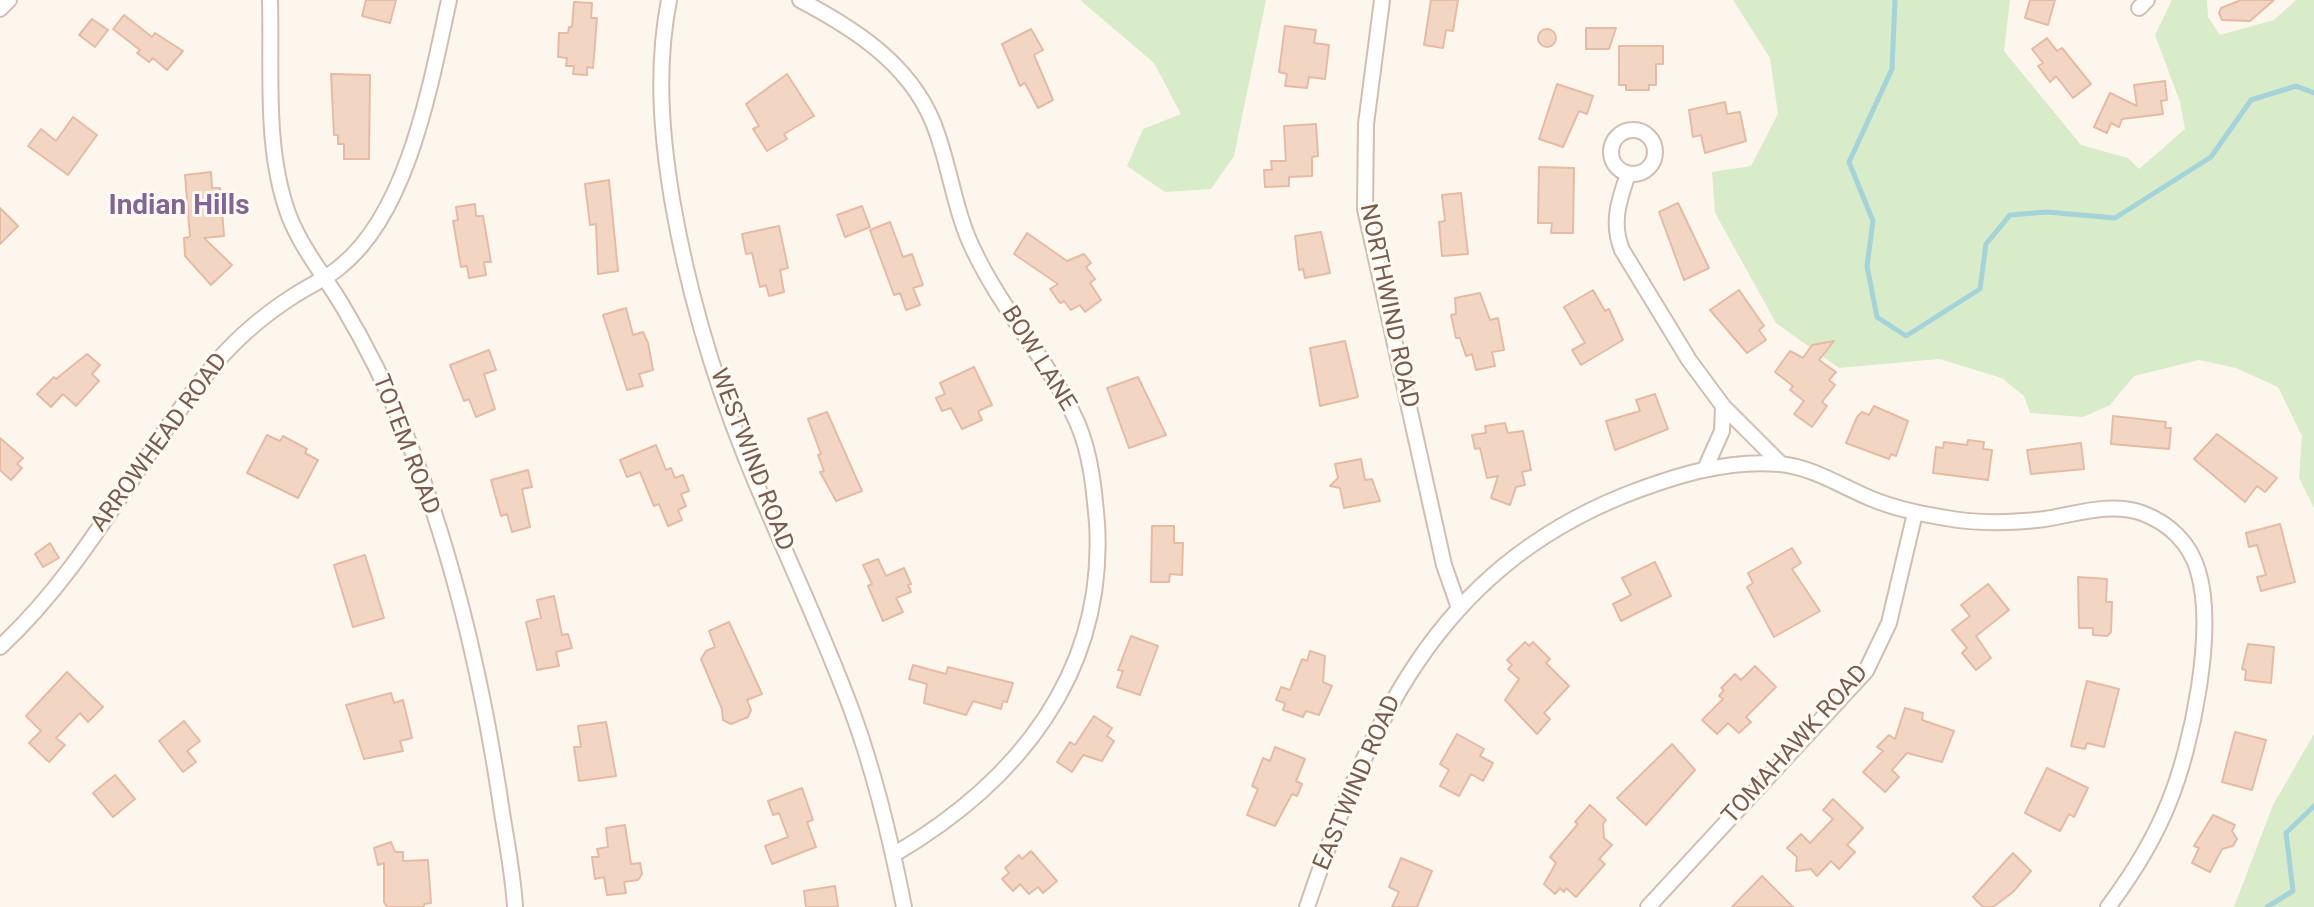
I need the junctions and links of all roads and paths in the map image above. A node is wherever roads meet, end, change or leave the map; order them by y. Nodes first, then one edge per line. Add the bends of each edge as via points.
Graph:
1 (9, 0) edge
2 (270, 0) edge
3 (449, 0) edge
4 (669, 0) edge
5 (800, 0) edge
6 (1382, 0) edge
7 (0, 9) edge
8 (1628, 174) dead end
9 (324, 277) junction
10 (1723, 406) junction
11 (1781, 464) junction
12 (1705, 469) junction
13 (1915, 513) junction
14 (1459, 608) junction
15 (0, 647) edge
16 (893, 855) junction
17 (515, 907) edge
18 (904, 907) edge
19 (1307, 907) edge
20 (1648, 907) edge
21 (2108, 907) edge

1 - 7 street
2 - 9 street, TOTEM ROAD via 273,138 280,185 289,217
3 - 9 street, ARROWHEAD ROAD via 402,177 360,245
4 - 16 street, WESTWIND ROAD via 660,68 662,124 677,227 698,316 745,457 853,714
5 - 16 street, BOW LANE via 873,45 903,72 925,104 969,240 1078,424 1094,489 1096,585 1082,652 1063,692 1008,765 924,837
6 - 14 street, NORTHWIND ROAD via 1366,124 1365,209 1444,565
8 - 10 street via 1616,215 1619,241
9 - 15 street, ARROWHEAD ROAD via 271,310 207,373 48,597
9 - 17 street, TOTEM ROAD via 377,369 428,499 480,687
10 - 11 street
10 - 12 street via 1722,431
11 - 12 street, EASTWIND ROAD
11 - 13 street, EASTWIND ROAD
12 - 14 street, EASTWIND ROAD via 1660,481 1551,531
13 - 20 street, TOMAHAWK ROAD via 1889,623 1866,671
13 - 21 street, EASTWIND ROAD via 2001,522 2121,508 2165,524 2190,551 2200,583 2203,640 2189,737 2148,847
14 - 19 street, EASTWIND ROAD via 1423,650 1374,736
16 - 18 street, WESTWIND ROAD

